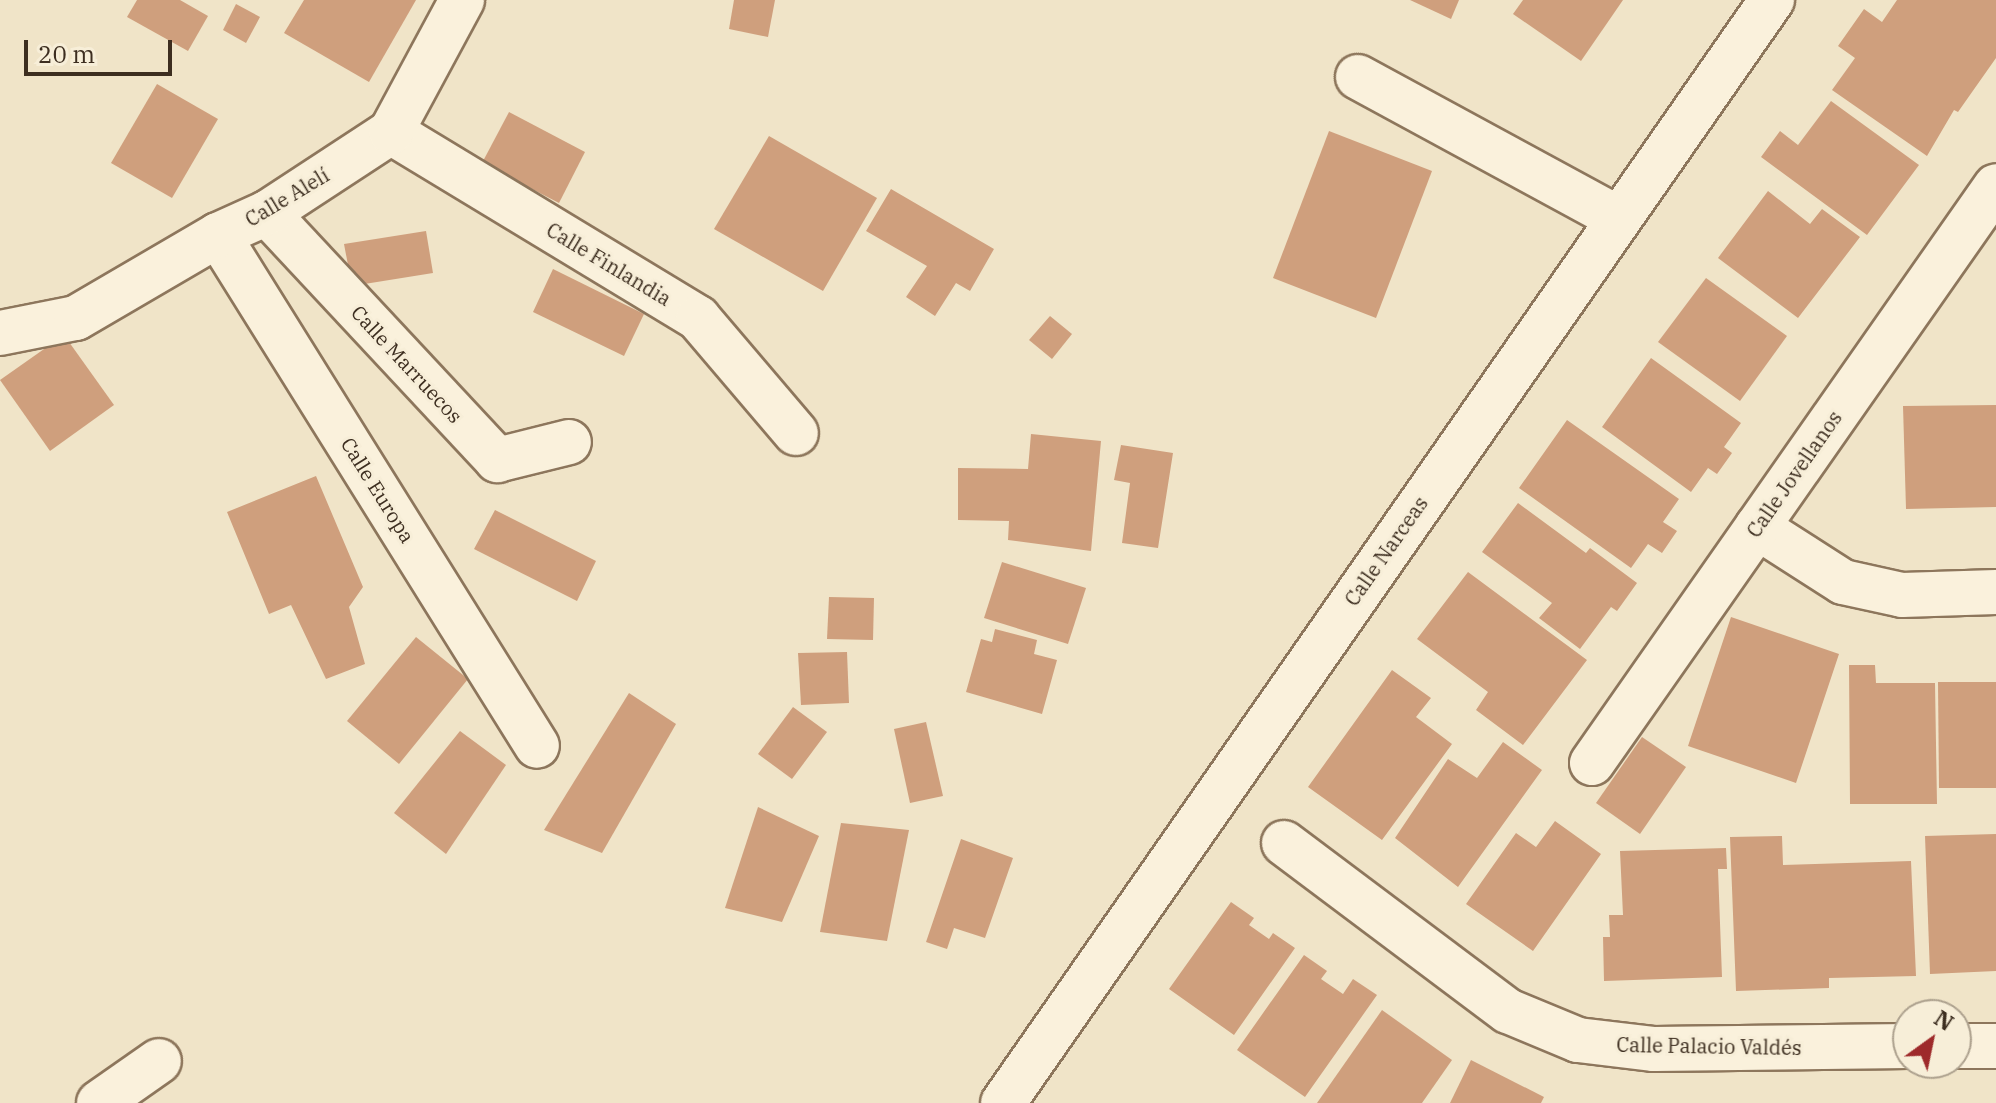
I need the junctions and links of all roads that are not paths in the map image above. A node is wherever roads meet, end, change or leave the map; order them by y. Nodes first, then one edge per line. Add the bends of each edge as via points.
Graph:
1 (462, 0) edge
2 (1772, 0) edge
3 (1358, 77) dead end
4 (391, 132) junction
5 (1996, 186) edge
6 (267, 213) junction
7 (1618, 218) junction
8 (218, 235) junction
9 (0, 333) edge
10 (796, 433) dead end
11 (569, 442) dead end
12 (1757, 527) junction
13 (1996, 592) edge
14 (537, 746) dead end
15 (1592, 763) dead end
16 (1284, 843) dead end
17 (1892, 1046) edge
18 (1972, 1046) edge
19 (1996, 1046) edge
20 (159, 1061) dead end
21 (99, 1103) edge
22 (1003, 1103) edge

1 - 4 street, Calle Alelí
2 - 7 street, Calle Narceas
3 - 7 street
4 - 6 street, Calle Alelí
4 - 10 street, Calle Finlandia via 698,318
5 - 12 street, Calle Jovellanos
6 - 8 street, Calle Alelí
6 - 11 street, Calle Marruecos via 497,460
7 - 22 street, Calle Narceas
8 - 9 street, Calle Alelí via 76,318
8 - 14 street, Calle Europa
12 - 13 street via 1843,582 1902,595
12 - 15 street, Calle Jovellanos
16 - 17 street, Calle Palacio Valdés via 1508,1011 1578,1040 1654,1049
18 - 19 street
20 - 21 street

